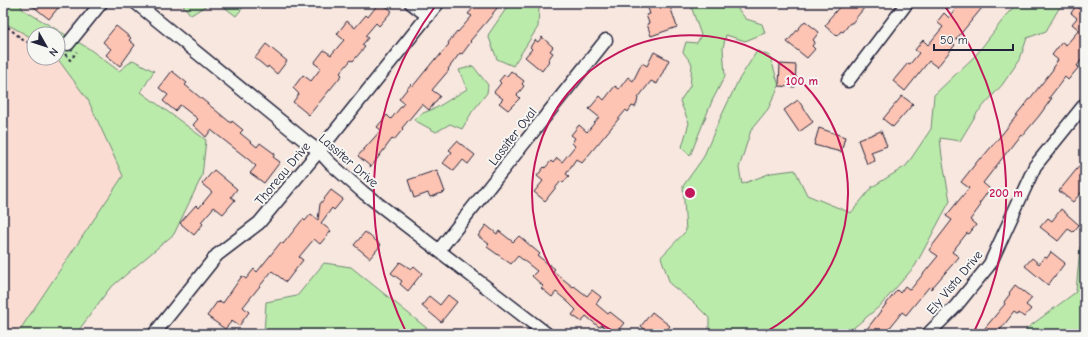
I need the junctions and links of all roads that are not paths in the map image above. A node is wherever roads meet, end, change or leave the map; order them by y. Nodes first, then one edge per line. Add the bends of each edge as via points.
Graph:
1 (101, 3) edge
2 (136, 3) edge
3 (411, 3) edge
4 (438, 3) edge
5 (908, 3) edge
6 (428, 16) junction
7 (606, 40) dead end
8 (68, 44) dead end
9 (848, 81) dead end
10 (1085, 104) edge
11 (319, 151) junction
12 (439, 250) junction
13 (154, 334) edge
14 (547, 334) edge
15 (928, 334) edge

1 - 8 street
2 - 11 street, Lassiter Drive
3 - 6 street
4 - 6 street, Thoreau Drive
5 - 9 street
6 - 11 street, Thoreau Drive
7 - 12 street, Lassiter Oval
10 - 15 street, Ely Vista Drive via 1035,166 990,264 956,306
11 - 12 street, Lassiter Drive via 364,193
11 - 13 street, Thoreau Drive via 259,223 216,255
12 - 14 street, Lassiter Drive

